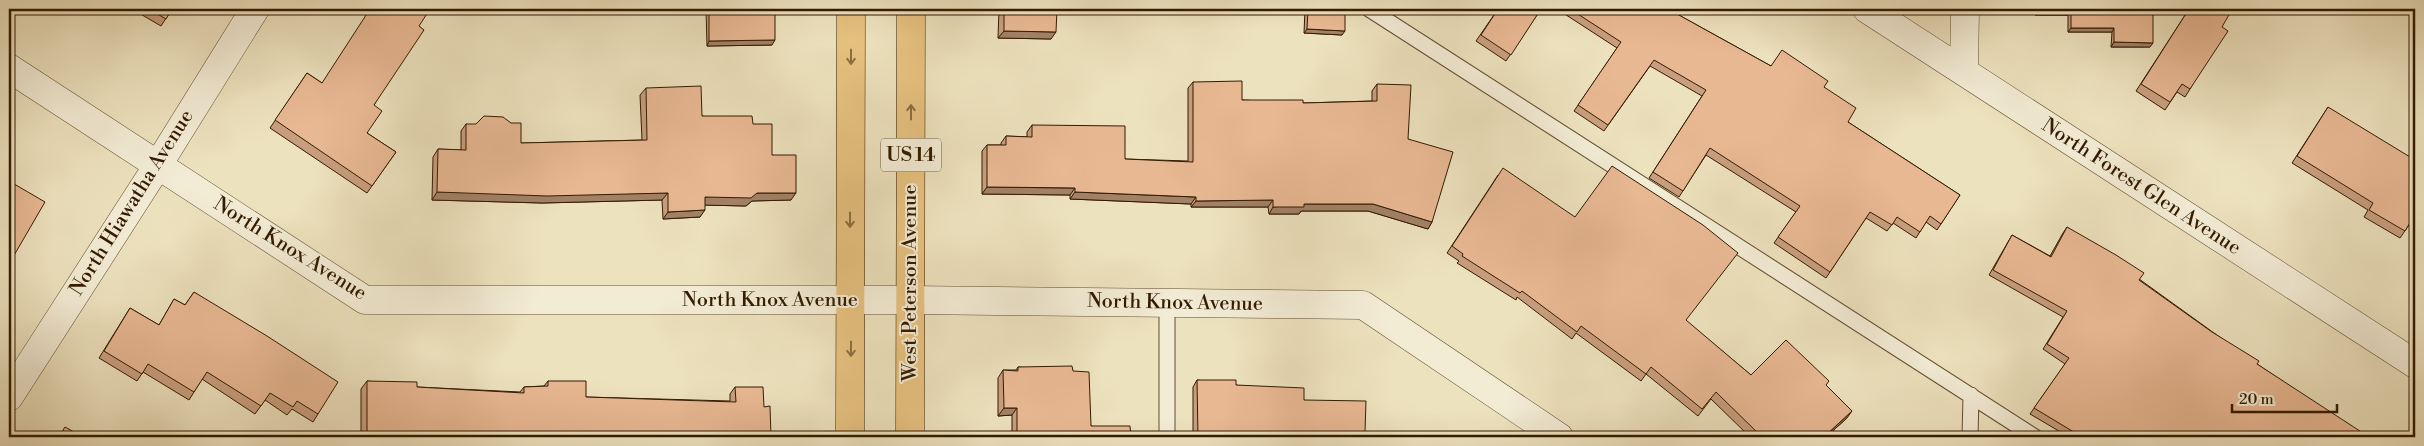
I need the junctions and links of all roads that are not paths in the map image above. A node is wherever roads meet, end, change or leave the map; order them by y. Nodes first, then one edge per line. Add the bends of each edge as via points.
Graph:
1 (255, 9) edge
2 (851, 9) edge
3 (911, 9) edge
4 (1369, 9) edge
5 (1867, 9) edge
6 (1965, 9) edge
7 (9, 68) edge
8 (1964, 72) junction
9 (158, 165) junction
10 (850, 300) junction
11 (910, 300) junction
12 (1167, 303) junction
13 (2415, 364) edge
14 (1971, 395) junction
15 (9, 397) edge
16 (850, 437) edge
17 (910, 437) edge
18 (1167, 437) edge
19 (1559, 437) edge
20 (1970, 437) edge
21 (2035, 437) edge

1 - 9 street, North Hiawatha Avenue
2 -> 10 main road
11 -> 3 main road, West Peterson Avenue / US 14
4 - 14 lane
5 - 8 street, North Forest Glen Avenue
6 - 8 street
7 - 9 street, North Knox Avenue
8 - 13 street, North Forest Glen Avenue
9 - 10 street, North Knox Avenue via 365,300
9 - 15 street, North Hiawatha Avenue
10 - 11 street, North Knox Avenue
10 -> 16 main road
11 - 12 street, North Knox Avenue
11 - 17 main road, West Peterson Avenue / US 14
12 - 18 lane
12 - 19 street, North Knox Avenue via 1363,305
14 - 20 lane
14 - 21 lane

